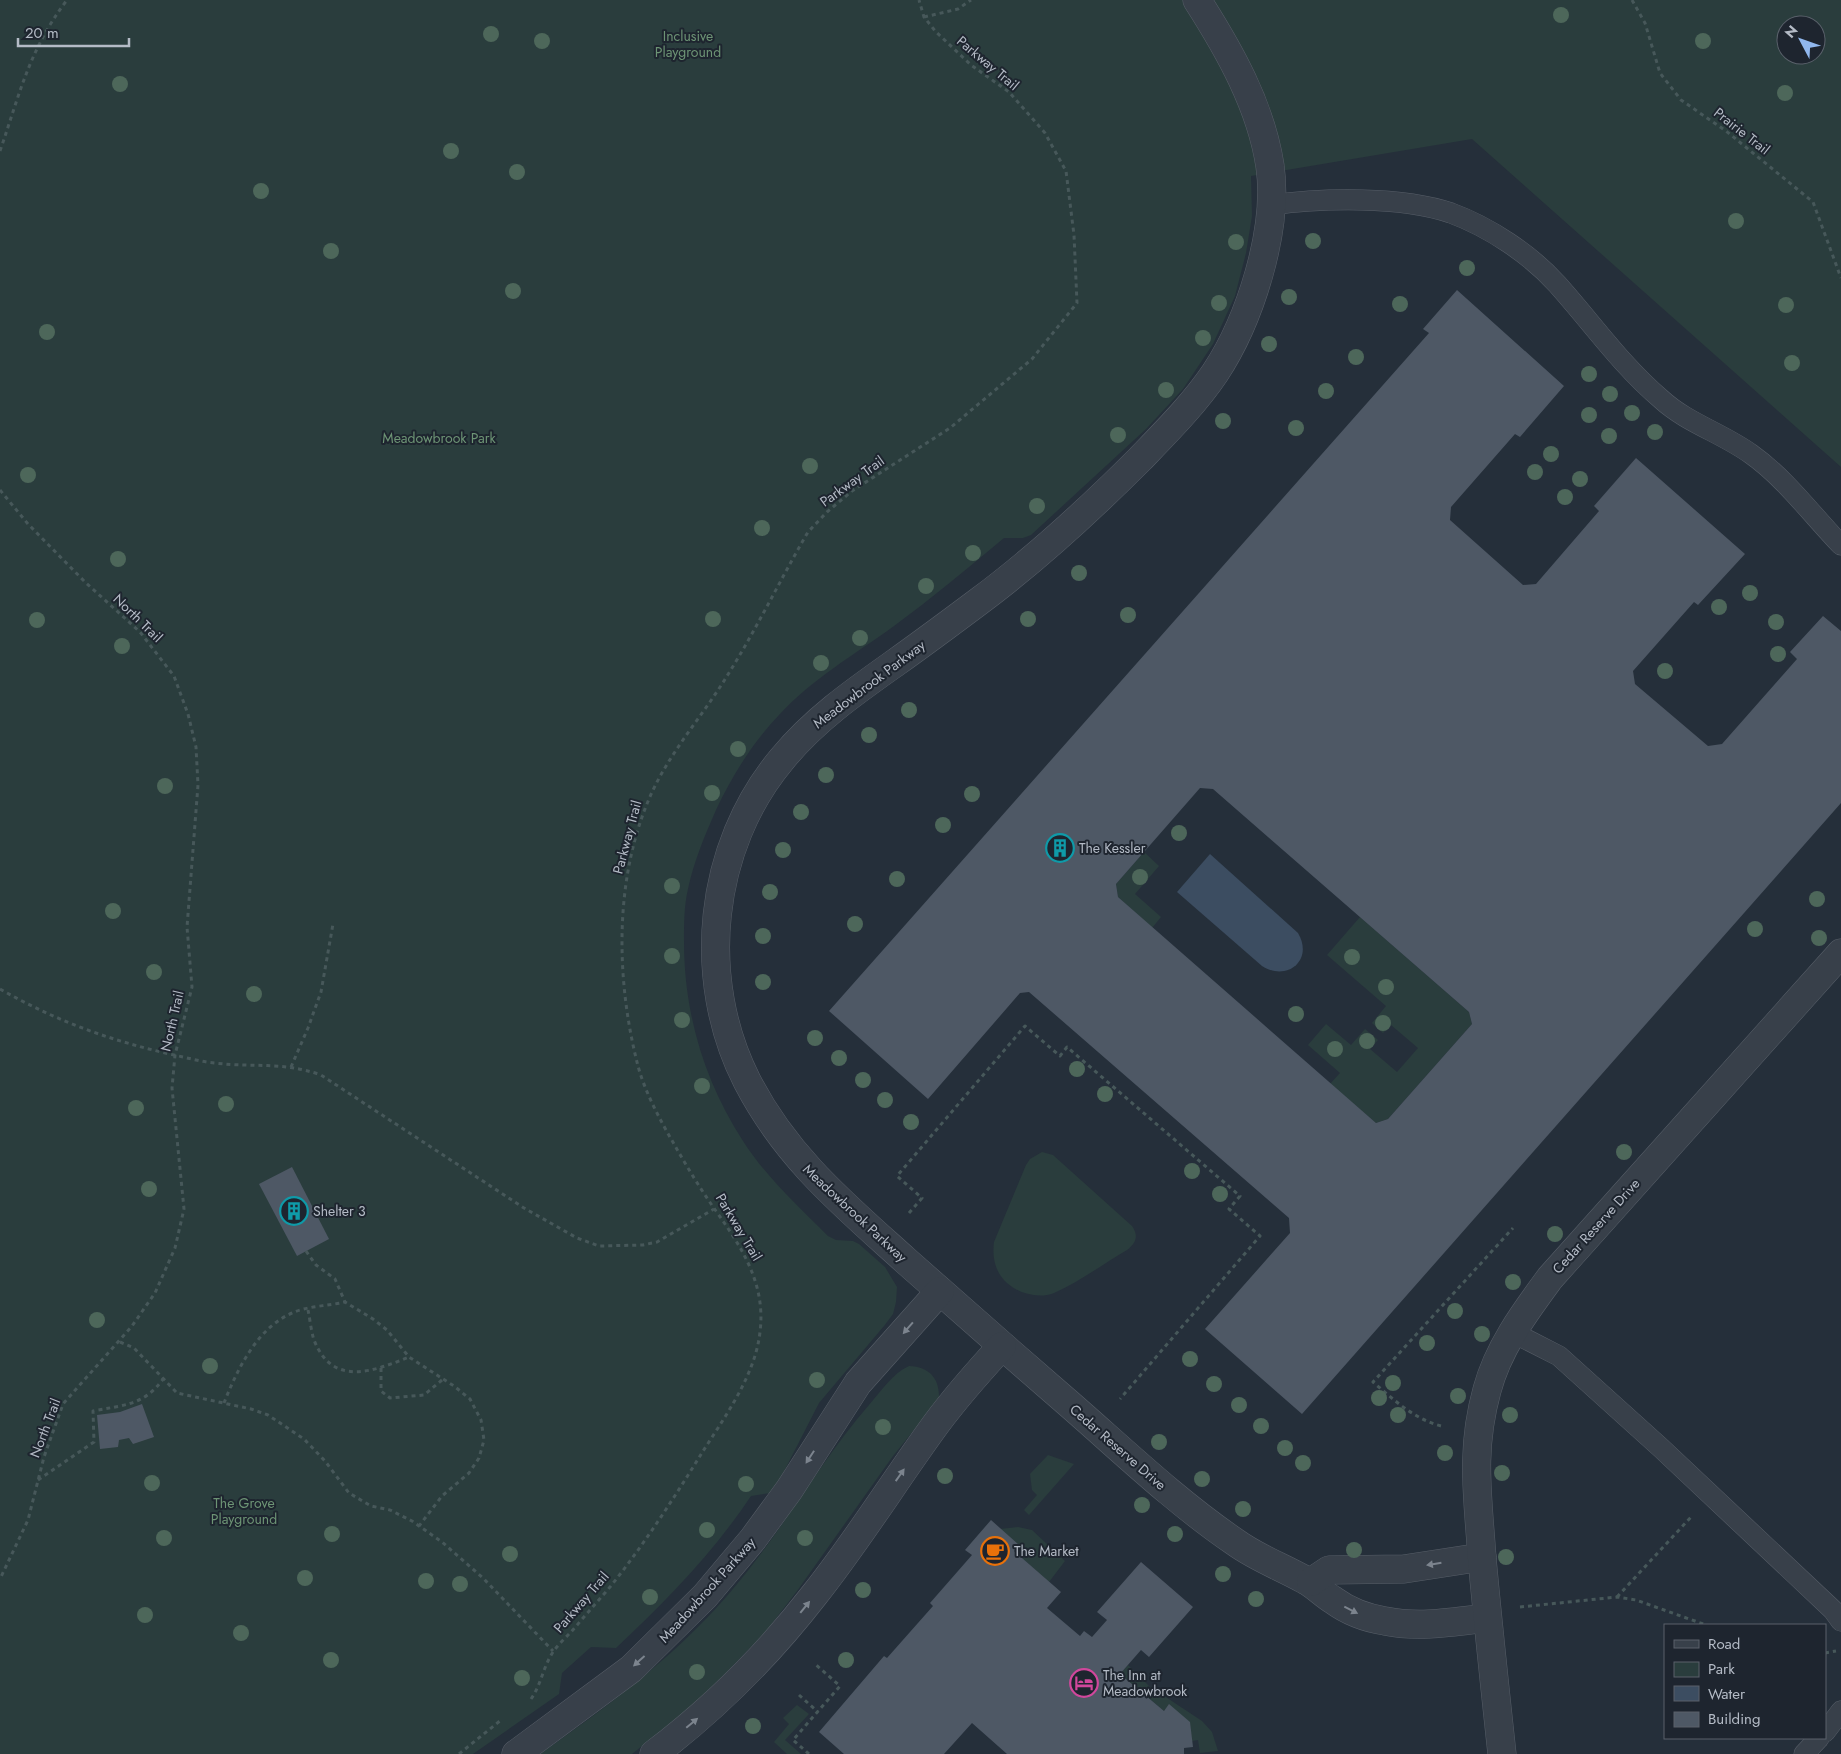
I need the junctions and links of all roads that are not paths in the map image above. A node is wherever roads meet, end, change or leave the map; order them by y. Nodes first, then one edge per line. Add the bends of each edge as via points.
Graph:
1 (1197, 0) edge
2 (1271, 205) junction
3 (1841, 545) edge
4 (1841, 953) edge
5 (940, 1291) junction
6 (1512, 1332) junction
7 (1002, 1346) junction
8 (1482, 1557) junction
9 (1311, 1582) junction
10 (1487, 1618) junction
11 (1841, 1621) edge
12 (1841, 1711) edge
13 (1826, 1731) edge
14 (1818, 1739) edge
15 (516, 1754) edge
16 (654, 1754) edge
17 (1502, 1754) edge
18 (1804, 1754) edge

1 - 2 street, Meadowbrook Parkway via 1244,84 1270,167
2 - 3 lane via 1311,200 1423,206 1451,213 1496,236 1556,283 1642,383 1685,416 1751,454
2 - 5 street, Meadowbrook Parkway via 1256,280 1242,322 1217,371 1193,402 1091,508 1021,570 838,704 805,733 779,762 744,817 722,878 716,963 720,998 746,1079 799,1160
4 - 6 street, Cedar Reserve Drive via 1550,1278
5 - 7 street, Cedar Reserve Drive
5 -> 15 street, Meadowbrook Parkway via 858,1383 753,1539 705,1596 631,1669
6 - 8 street, Cedar Reserve Drive via 1487,1388 1477,1434 1475,1470
6 - 11 lane via 1559,1356 1833,1610
7 - 9 street, Cedar Reserve Drive via 1189,1507 1231,1539 1275,1566
16 -> 7 street via 733,1688 779,1639 816,1593 937,1423
8 -> 9 street via 1404,1569 1329,1570
8 - 10 street, Cedar Reserve Drive
9 -> 10 street, Cedar Reserve Drive via 1355,1613 1387,1622 1437,1625
10 - 17 street
12 - 13 lane
14 - 18 lane

